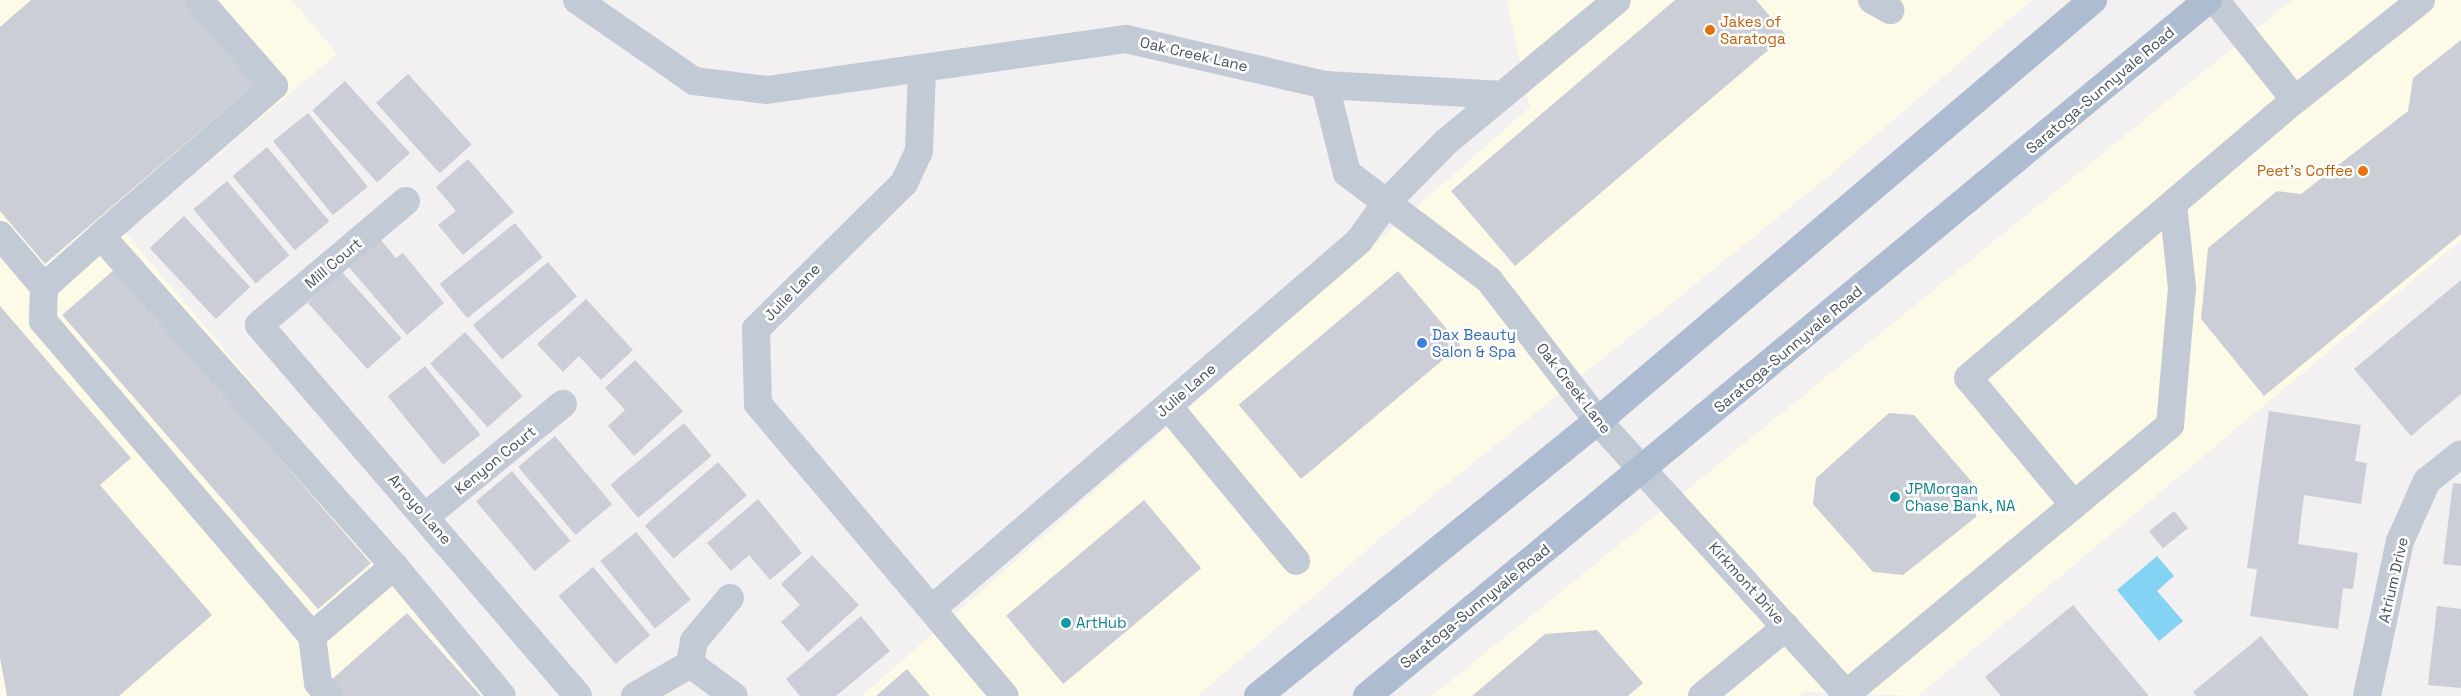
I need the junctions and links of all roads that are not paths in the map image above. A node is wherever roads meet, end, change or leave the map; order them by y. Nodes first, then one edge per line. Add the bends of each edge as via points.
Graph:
1 (199, 0) edge
2 (577, 0) edge
3 (1617, 0) edge
4 (2093, 0) edge
5 (2208, 0) edge
6 (2215, 0) edge
7 (2421, 0) edge
8 (922, 69) junction
9 (1325, 85) junction
10 (1503, 95) junction
11 (2295, 100) junction
12 (406, 201) dead end
13 (1386, 203) junction
14 (2173, 204) junction
15 (0, 235) edge
16 (101, 236) junction
17 (44, 287) junction
18 (259, 325) joint
19 (563, 404) dead end
20 (1168, 406) junction
21 (1598, 421) junction
22 (2461, 454) edge
23 (1645, 470) junction
24 (2074, 505) junction
25 (426, 516) junction
26 (1296, 562) dead end
27 (394, 566) junction
28 (730, 598) dead end
29 (933, 608) junction
30 (1786, 627) junction
31 (312, 636) junction
32 (690, 664) junction
33 (1846, 695) edge
34 (330, 696) edge
35 (502, 696) edge
36 (578, 696) edge
37 (635, 696) edge
38 (734, 696) edge
39 (1005, 696) edge
40 (1258, 696) edge
41 (1367, 696) edge
42 (1702, 696) edge
43 (2368, 696) edge

1 - 16 street via 274,86
2 - 8 street, Oak Creek Lane via 694,81 767,90
3 - 10 street, Julie Lane
4 - 21 main road
5 - 23 main road, Saratoga-Sunnyvale Road
6 - 11 street
7 - 11 street
8 - 9 street, Oak Creek Lane via 1126,39
8 - 29 street, Julie Lane via 919,151 904,183 756,329 758,404
9 - 10 street
9 - 13 street, Oak Creek Lane via 1348,173
10 - 13 street, Julie Lane via 1446,142
11 - 14 street
12 - 18 street, Mill Court
13 - 20 street, Julie Lane via 1359,241
13 - 21 street, Oak Creek Lane via 1489,280
14 - 24 street via 2182,288 2170,425
14 - 24 street via 1968,378
15 - 17 street
16 - 17 street
16 - 27 street
17 - 31 street via 43,321
18 - 25 street, Arroyo Lane
19 - 25 street, Kenyon Court
20 - 26 street
20 - 29 street, Julie Lane
21 - 23 street, Oak Creek Lane
21 - 40 main road
22 - 43 street, Atrium Drive via 2428,481 2400,541
23 - 30 street, Kirkmont Drive
23 - 41 main road, Saratoga-Sunnyvale Road
24 - 33 street
25 - 36 street, Arroyo Lane
27 - 31 street
27 - 35 street
28 - 32 street via 694,641
29 - 39 street, Julie Lane
30 - 33 street, Kirkmont Drive
30 - 42 street
31 - 34 street via 318,683
32 - 37 street
32 - 38 street

